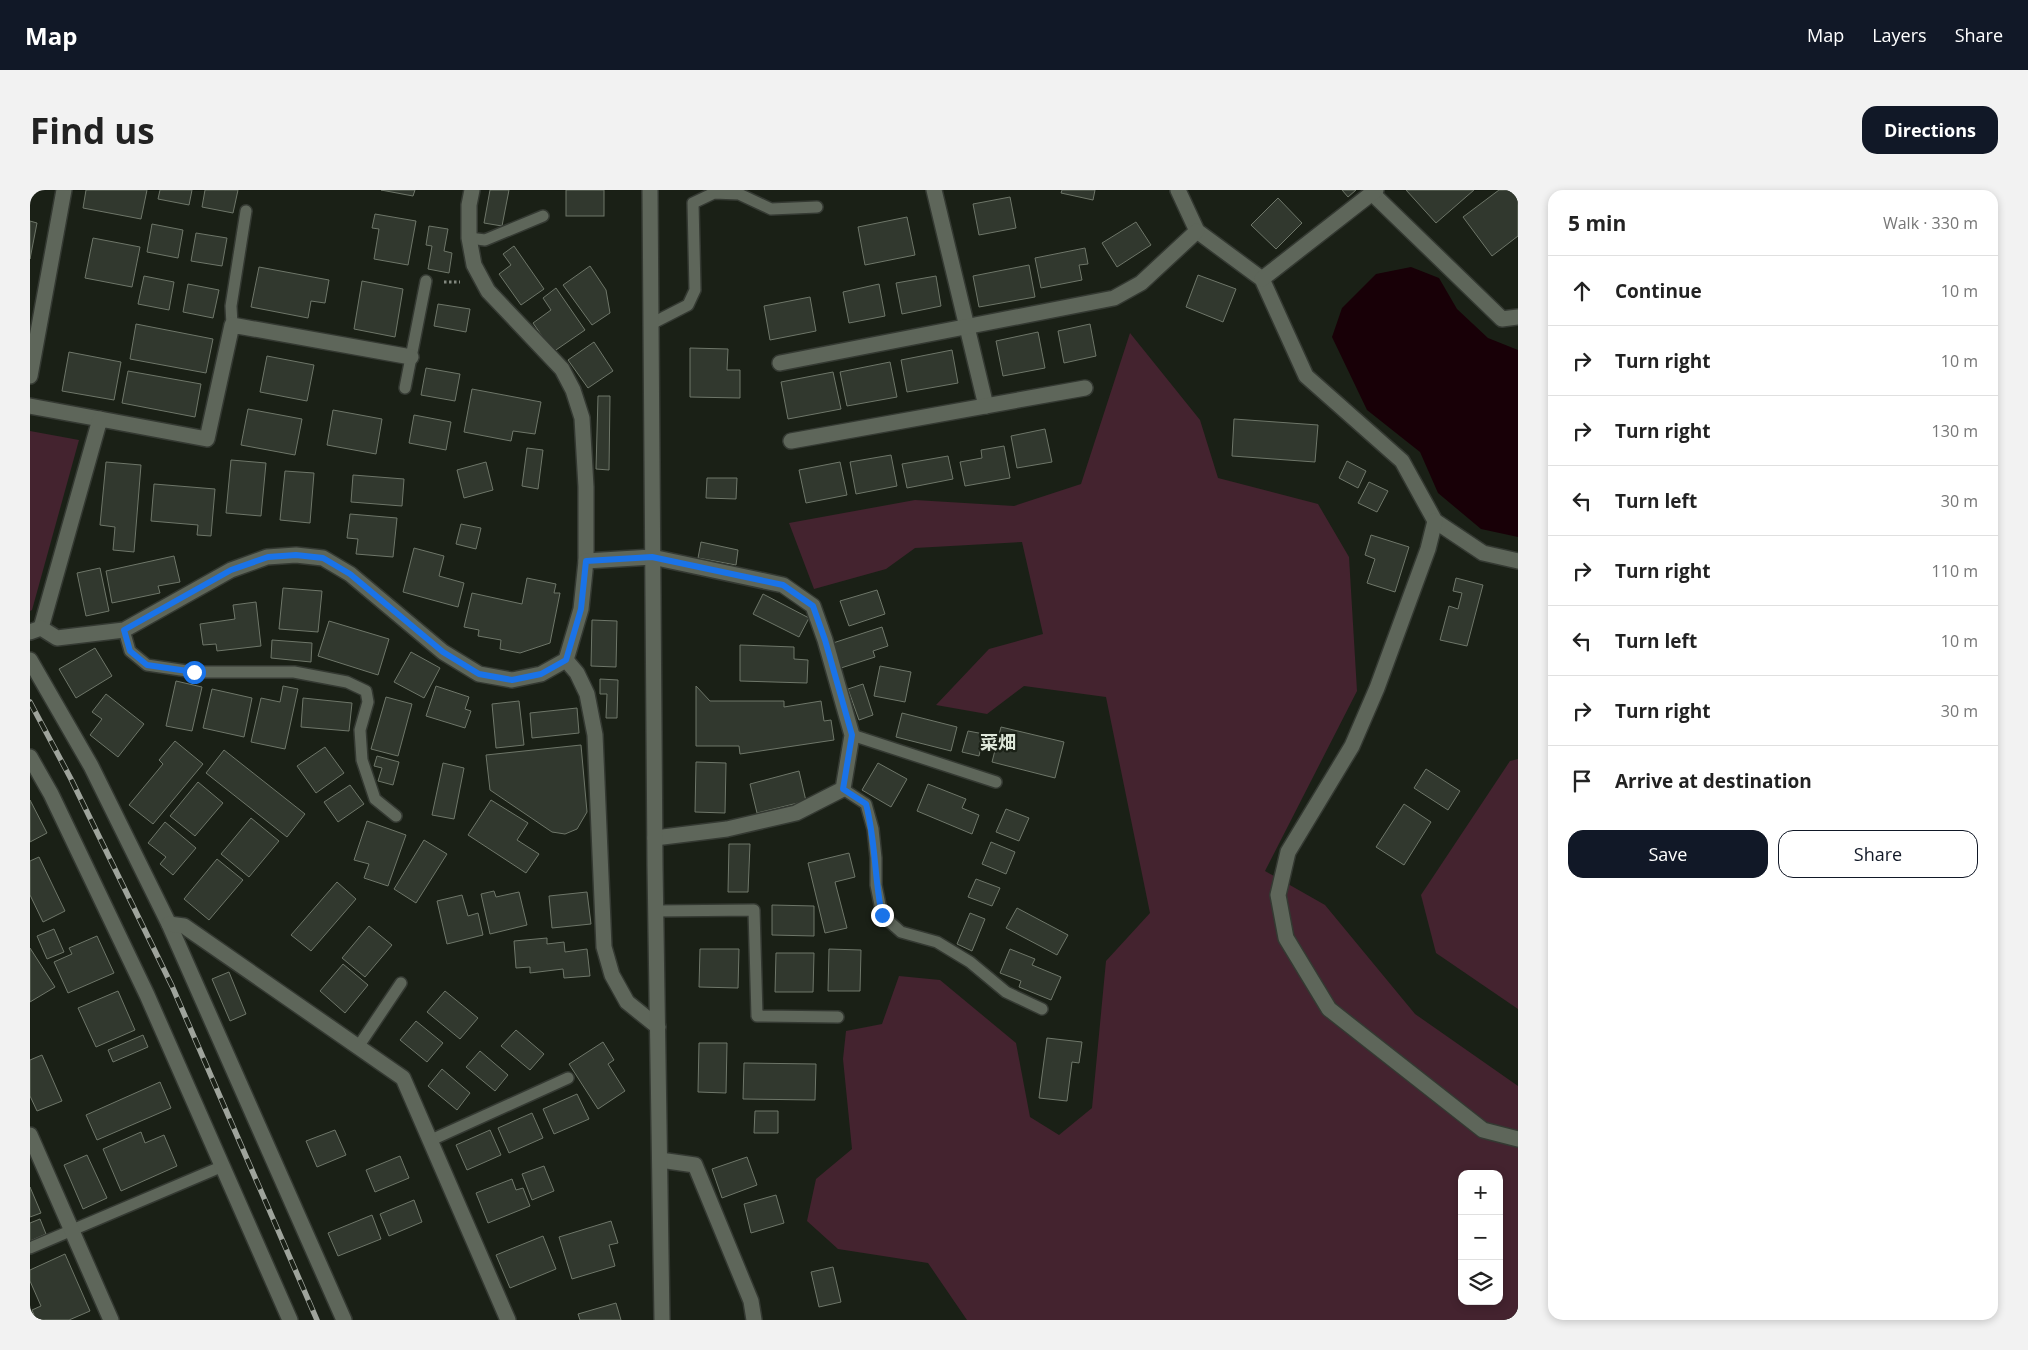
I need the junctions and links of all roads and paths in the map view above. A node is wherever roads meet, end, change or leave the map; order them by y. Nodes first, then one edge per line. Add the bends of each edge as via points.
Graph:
1 (64, 190) edge
2 (472, 190) edge
3 (650, 190) edge
4 (934, 190) edge
5 (1178, 190) edge
6 (1374, 192) edge
7 (817, 207) dead end
8 (246, 211) dead end
9 (543, 216) dead end
10 (1197, 231) junction
11 (469, 238) junction
12 (1262, 279) junction
13 (426, 281) dead end
14 (1518, 317) edge
15 (651, 324) junction
16 (232, 325) junction
17 (967, 327) junction
18 (411, 357) junction
19 (780, 363) dead end
20 (30, 376) edge
21 (405, 388) dead end
22 (1085, 388) dead end
23 (30, 406) edge
24 (986, 406) junction
25 (100, 419) junction
26 (791, 441) dead end
27 (1435, 522) junction
28 (652, 557) junction
29 (586, 561) junction
30 (1518, 561) edge
31 (35, 630) edge
32 (124, 630) junction
33 (30, 660) edge
34 (566, 660) junction
35 (852, 735) junction
36 (30, 757) edge
37 (996, 782) dead end
38 (843, 789) junction
39 (396, 816) dead end
40 (655, 838) junction
41 (656, 911) junction
42 (169, 924) junction
43 (401, 983) dead end
44 (1042, 1009) dead end
45 (838, 1017) dead end
46 (658, 1027) junction
47 (358, 1047) junction
48 (568, 1078) dead end
49 (30, 1135) edge
50 (1518, 1139) edge
51 (429, 1141) junction
52 (660, 1160) junction
53 (223, 1166) junction
54 (72, 1230) junction
55 (30, 1248) edge
56 (111, 1320) edge
57 (290, 1320) edge
58 (344, 1320) edge
59 (508, 1320) edge
60 (662, 1320) edge
61 (754, 1320) edge

1 - 20 street
2 - 11 street
3 - 15 street
4 - 17 street
5 - 10 street
6 - 12 street
6 - 14 street via 1502,319
7 - 15 lane via 771,209 739,194 714,193 693,204 695,290 688,305
8 - 16 lane via 231,306
9 - 11 lane via 486,240
10 - 12 street
10 - 17 street via 1141,284 1114,298
11 - 29 street via 474,266 488,291 562,369 573,390 582,418
12 - 27 street via 1306,376 1402,461
13 - 18 lane
15 - 28 street
16 - 18 street
16 - 25 street via 207,439
17 - 19 street
17 - 24 street
18 - 21 lane
22 - 24 street
23 - 25 street
24 - 26 street
25 - 31 street
27 - 30 street via 1483,553
27 - 50 street via 1428,550 1377,688 1352,746 1288,852 1278,894 1286,938 1329,1009 1483,1130
28 - 29 street
28 - 35 street via 783,585 813,606
28 - 40 street
29 - 34 street via 581,609
31 - 32 street via 57,638
32 - 34 street via 231,570 268,557 296,555 323,558 350,574 443,652 479,674 512,680 541,674
32 - 39 lane via 130,651 147,665 194,672 294,672 347,682 366,691 368,702 360,730 362,760 375,799
33 - 42 street via 92,766
34 - 46 street via 587,694 595,735 604,947 612,975 627,1002
35 - 37 lane
35 - 38 street
36 - 53 street via 51,794 147,995
38 - 40 street via 796,812 727,828
38 - 44 lane via 866,804 882,915 901,932 937,942 970,962 1006,992
40 - 41 street
41 - 45 lane via 754,910 757,1016
41 - 46 street
42 - 47 street via 184,926
42 - 58 street
43 - 47 lane
46 - 52 street
47 - 51 street via 403,1078
48 - 51 lane
49 - 54 street
51 - 59 street
52 - 60 street
52 - 61 street via 695,1165 751,1301
53 - 54 lane
53 - 57 street
54 - 55 lane
54 - 56 street

